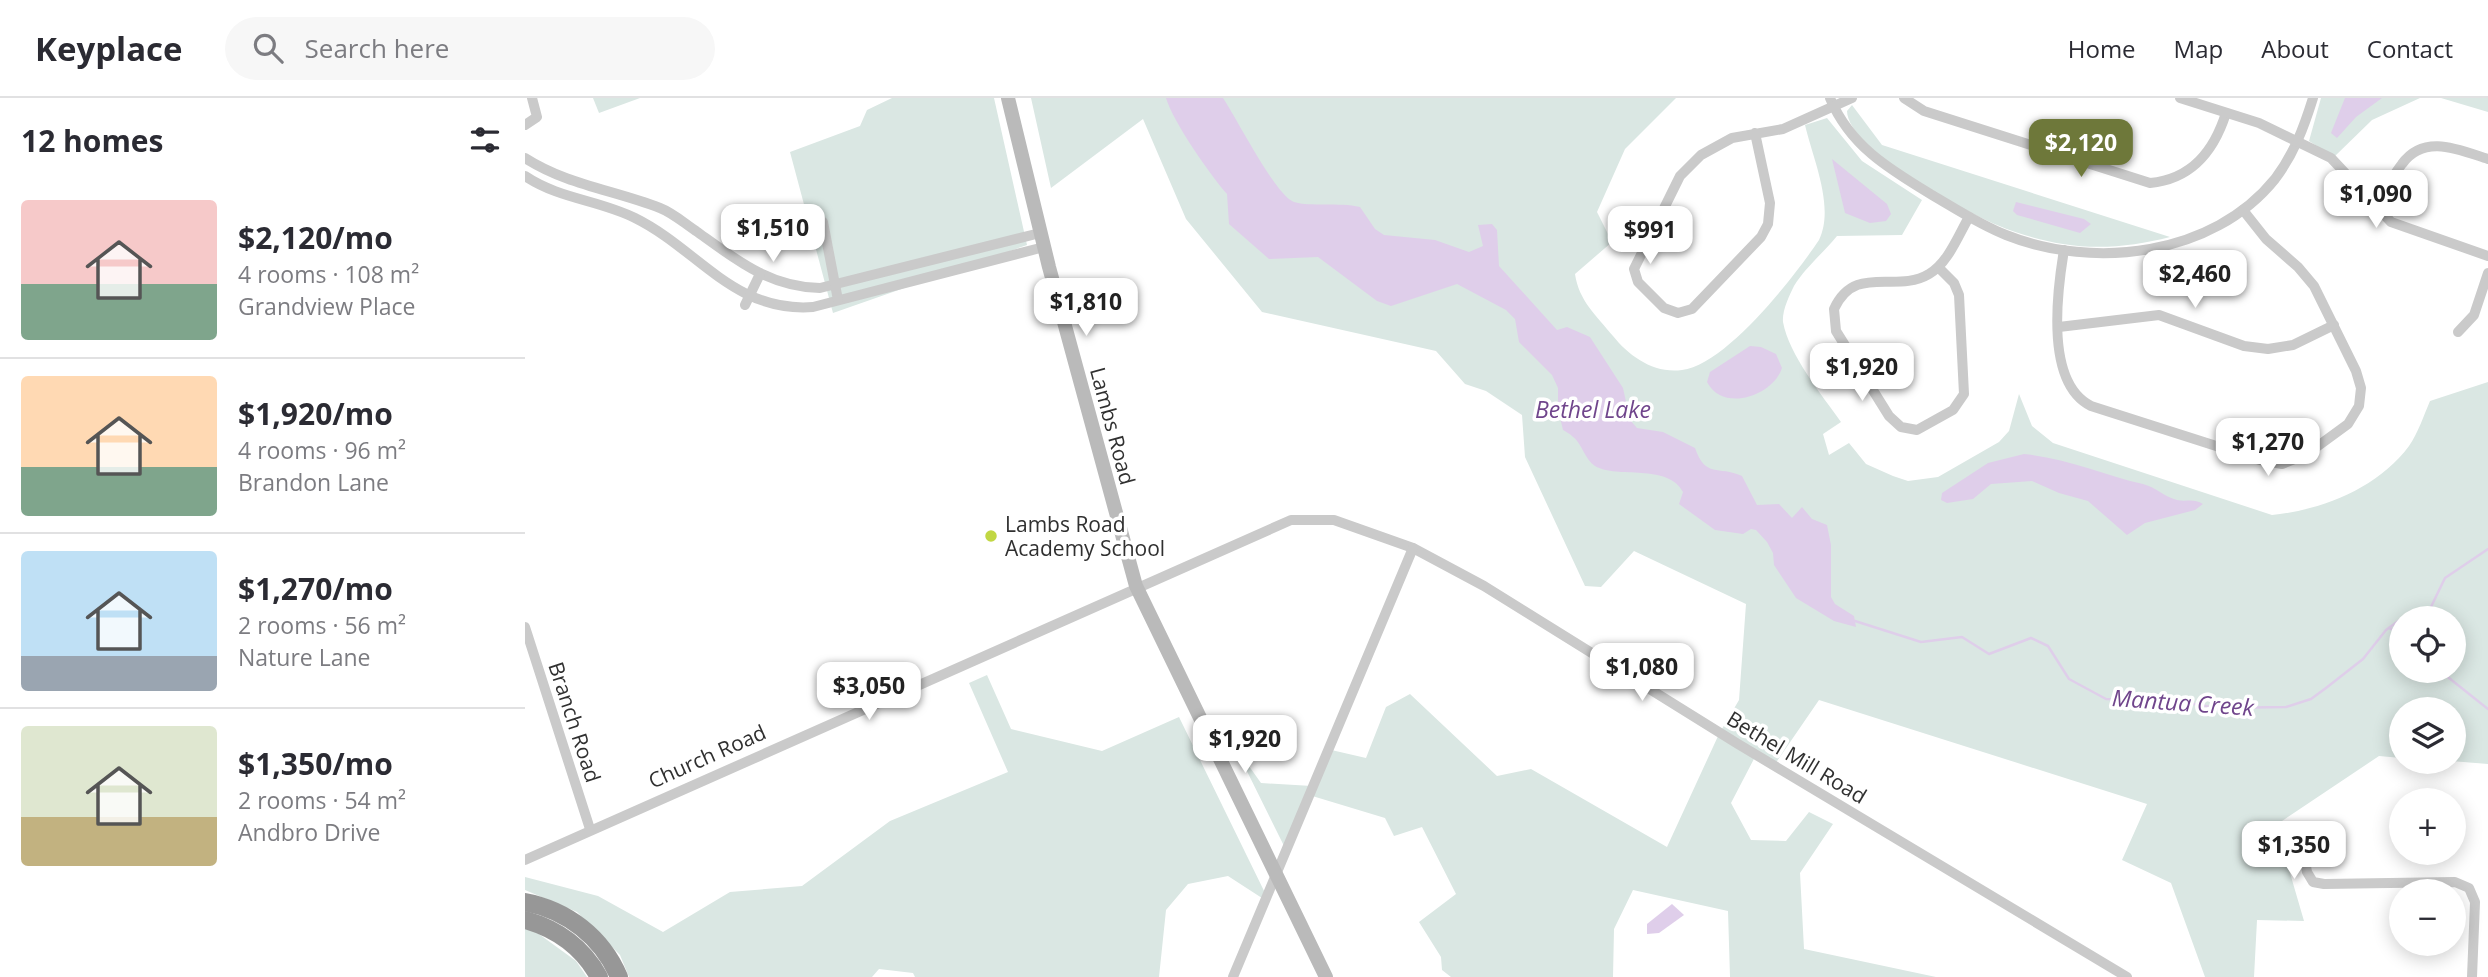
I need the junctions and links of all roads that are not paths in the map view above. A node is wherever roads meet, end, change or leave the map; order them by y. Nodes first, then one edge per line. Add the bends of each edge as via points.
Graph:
1 (532, 98) edge
2 (1008, 98) edge
3 (1852, 98) edge
4 (1904, 98) edge
5 (2180, 98) edge
6 (2313, 98) edge
7 (1832, 102) edge
8 (2226, 113) junction
9 (525, 125) edge
10 (1755, 133) junction
11 (2298, 143) junction
12 (525, 158) edge
13 (2488, 159) edge
14 (537, 166) junction
15 (526, 178) edge
16 (586, 186) junction
17 (611, 193) junction
18 (582, 200) junction
19 (2373, 204) junction
20 (607, 208) junction
21 (2243, 210) junction
22 (1969, 217) junction
23 (823, 222) dead end
24 (1042, 240) junction
25 (2064, 250) junction
26 (2488, 256) edge
27 (1938, 267) junction
28 (2488, 273) edge
29 (760, 274) junction
30 (835, 284) junction
31 (838, 300) junction
32 (747, 301) junction
33 (2334, 325) junction
34 (2059, 327) junction
35 (2458, 332) dead end
36 (1413, 548) junction
37 (1136, 586) junction
38 (525, 627) edge
39 (590, 829) junction
40 (2302, 844) dead end
41 (525, 860) edge
42 (1274, 874) junction
43 (525, 902) edge
44 (525, 920) edge
45 (599, 977) edge
46 (619, 977) edge
47 (1233, 977) edge
48 (1326, 977) edge
49 (2127, 977) edge
50 (2472, 977) edge

1 - 9 street via 537,117
2 - 24 main road, Lambs Road
3 - 7 street
4 - 8 street via 1923,111 2150,183 2203,160 2215,144
5 - 8 street
6 - 11 street
7 - 10 street via 1783,129
7 - 22 street via 1850,133 1876,159
8 - 11 street
10 - 10 street via 1770,203 1765,231 1692,309 1667,310 1635,275 1642,248 1688,167 1719,144
11 - 19 street via 2336,162
11 - 21 street via 2276,177
12 - 14 street
13 - 19 street via 2443,145 2420,149 2403,162
14 - 15 street
14 - 16 street
15 - 18 street via 549,191
16 - 17 street
16 - 18 street
17 - 20 street
17 - 29 street via 667,211
18 - 20 street
19 - 26 street via 2400,227
20 - 32 street via 637,219
21 - 25 street via 2211,230 2164,246 2114,253
21 - 33 street via 2308,278
22 - 25 street via 2012,237
22 - 27 street
23 - 30 street
24 - 30 street
24 - 31 street
24 - 37 main road, Lambs Road
25 - 34 street
27 - 27 street via 1913,280 1857,284 1837,302 1833,313 1836,331 1881,404 1895,424 1906,429 1925,427 1954,410 1965,390 1959,295
28 - 35 street via 2473,315
29 - 30 street via 806,288
29 - 32 street
30 - 31 street
31 - 32 street via 791,309
33 - 34 street via 2293,345 2268,349 2244,346 2159,314
33 - 34 street via 2359,378 2357,410 2345,427 2307,454 2279,464 2084,402 2065,380
36 - 37 street, Bethel Mill Road via 1335,520 1291,520
36 - 42 street
36 - 49 street, Bethel Mill Road via 1484,586
37 - 39 street, Church Road
37 - 42 main road, Lambs Road
38 - 39 street, Branch Road
39 - 41 street, Church Road
40 - 50 street via 2313,882 2455,882 2469,888 2475,902
42 - 47 street
42 - 48 main road, Lambs Road
43 - 46 highway via 560,912 582,927
44 - 45 highway via 570,942

